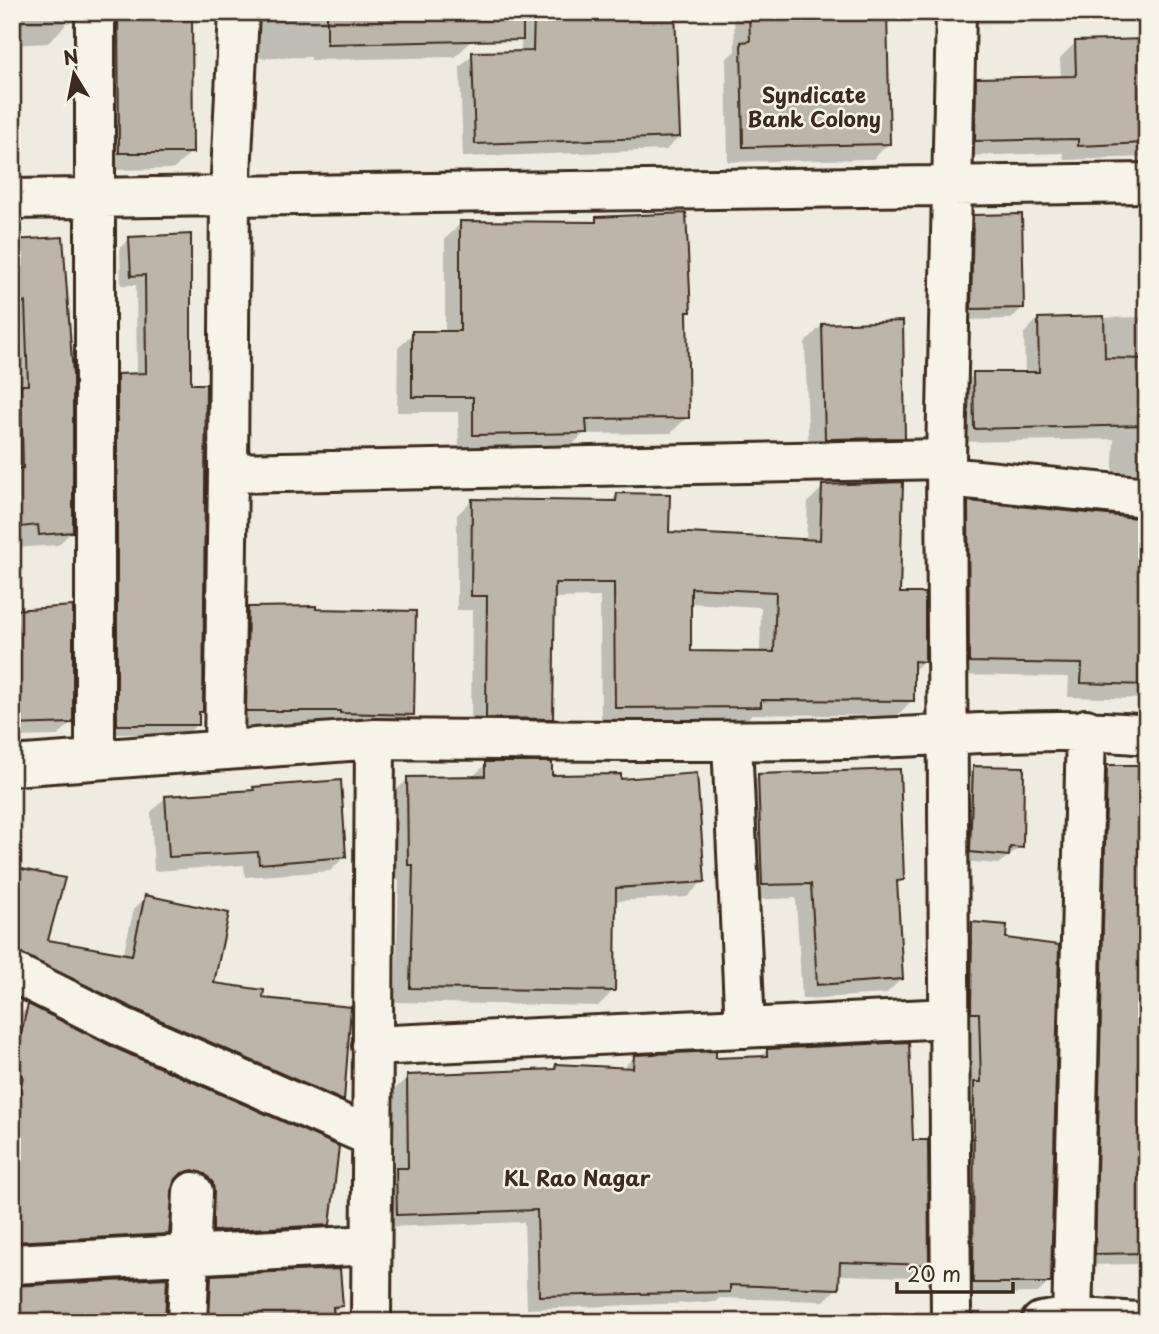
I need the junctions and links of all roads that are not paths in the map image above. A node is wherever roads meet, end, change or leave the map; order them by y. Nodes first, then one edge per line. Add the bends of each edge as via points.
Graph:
1 (95, 12) edge
2 (239, 12) edge
3 (956, 12) edge
4 (1147, 183) edge
5 (952, 186) junction
6 (230, 196) junction
7 (95, 198) junction
8 (12, 200) edge
9 (947, 468) junction
10 (228, 473) junction
11 (1147, 497) edge
12 (1086, 729) junction
13 (1147, 735) edge
14 (946, 737) junction
15 (375, 739) junction
16 (732, 742) junction
17 (224, 750) junction
18 (94, 760) junction
19 (12, 766) edge
20 (12, 972) edge
21 (948, 1018) junction
22 (745, 1028) junction
23 (372, 1046) junction
24 (372, 1137) junction
25 (193, 1192) dead end
26 (370, 1245) junction
27 (190, 1256) junction
28 (12, 1264) edge
29 (1061, 1320) edge
30 (187, 1322) edge
31 (371, 1322) edge
32 (951, 1322) edge
33 (1136, 1322) edge

1 - 7 street
2 - 6 street
3 - 5 street
4 - 5 street
5 - 6 street
5 - 9 street
6 - 7 street
6 - 10 street
7 - 8 street
7 - 18 street
9 - 10 street
9 - 11 street
9 - 14 street
10 - 17 street
12 - 13 street
12 - 14 street
12 - 29 street
14 - 16 street
14 - 21 street
15 - 16 street
15 - 17 street
15 - 23 street
16 - 22 street
17 - 18 street
18 - 19 street
20 - 24 street via 124,1028
21 - 22 street
21 - 32 street
22 - 23 street
23 - 24 street
24 - 26 street
25 - 27 street
26 - 27 street
26 - 31 street
27 - 28 street
27 - 30 street
29 - 33 street

